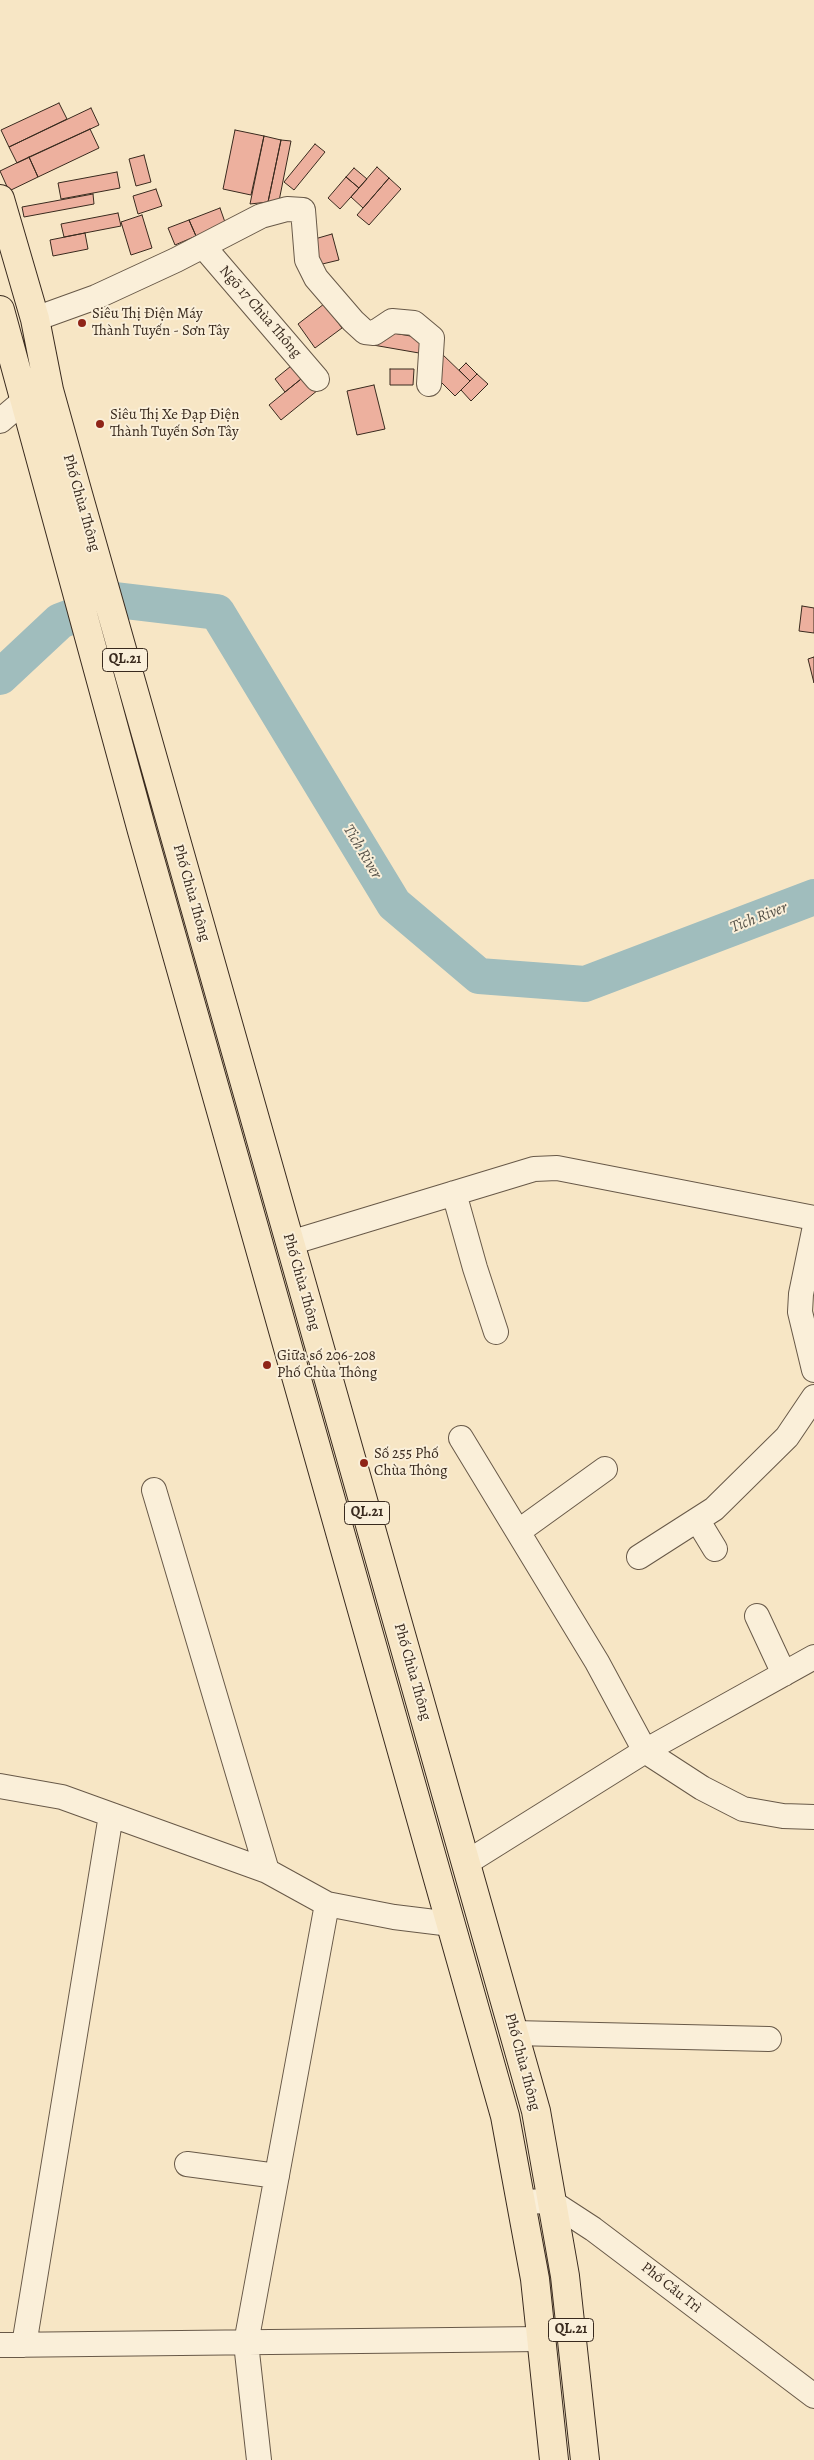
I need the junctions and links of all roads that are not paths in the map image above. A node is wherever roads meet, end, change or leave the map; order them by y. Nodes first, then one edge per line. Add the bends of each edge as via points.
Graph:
1 (0, 199) edge
2 (203, 246) junction
3 (0, 310) edge
4 (35, 319) junction
5 (317, 378) dead end
6 (429, 384) dead end
7 (38, 394) junction
8 (0, 421) edge
9 (66, 496) junction
10 (454, 1193) junction
11 (814, 1218) edge
12 (814, 1231) edge
13 (290, 1243) junction
14 (496, 1332) dead end
15 (814, 1370) edge
16 (814, 1397) edge
17 (461, 1438) dead end
18 (605, 1469) dead end
19 (154, 1490) dead end
20 (698, 1521) junction
21 (519, 1531) junction
22 (715, 1549) dead end
23 (639, 1557) dead end
24 (757, 1616) dead end
25 (814, 1657) edge
26 (784, 1674) junction
27 (645, 1751) junction
28 (0, 1786) edge
29 (111, 1815) junction
30 (814, 1818) edge
31 (466, 1863) junction
32 (267, 1871) junction
33 (328, 1904) junction
34 (451, 1924) junction
35 (514, 2033) junction
36 (769, 2039) dead end
37 (187, 2164) dead end
38 (277, 2176) junction
39 (550, 2201) junction
40 (520, 2202) junction
41 (541, 2339) junction
42 (246, 2343) junction
43 (24, 2345) junction
44 (0, 2346) edge
45 (814, 2396) edge
46 (259, 2460) edge
47 (554, 2460) edge
48 (586, 2460) edge

1 - 4 highway, Phố Chùa Thông / QL.21
2 - 4 street via 96,297
2 - 5 street, Ngõ 17 Chùa Thông
2 - 6 street via 261,216 287,209 303,210 308,260 316,278 353,321 365,332 374,333 392,321 414,324 432,338
3 - 7 highway, Phố Chùa Thông / QL.21
4 - 7 highway, Phố Chùa Thông / QL.21
7 - 8 street
7 - 9 highway, Phố Chùa Thông / QL.21
9 - 13 highway, Phố Chùa Thông / QL.21 via 172,827
9 - 34 highway, Phố Chùa Thông / QL.21 via 142,831
10 - 11 street via 534,1169 557,1168
10 - 13 street
10 - 14 street
12 - 15 street via 800,1312
13 - 31 highway, Phố Chùa Thông / QL.21
16 - 20 street via 786,1437 734,1491
17 - 21 street
18 - 21 street
19 - 32 street
20 - 22 street
20 - 23 street
21 - 27 street via 597,1662
24 - 26 street
25 - 26 street
26 - 27 street
27 - 30 street via 702,1788 743,1809
27 - 31 street
28 - 29 street via 62,1797
29 - 32 street
29 - 43 street
31 - 35 highway, Phố Chùa Thông / QL.21
32 - 33 street
33 - 34 street
33 - 38 street
34 - 40 highway, Phố Chùa Thông / QL.21 via 505,2116
35 - 36 street
35 - 39 highway, Phố Chùa Thông / QL.21 via 536,2111
37 - 38 street
38 - 42 street
39 - 40 street
39 - 45 street, Phố Cầu Trì via 593,2229
39 - 48 highway, Phố Chùa Thông / QL.21 via 565,2276
40 - 41 highway, Phố Chùa Thông / QL.21 via 535,2279
41 - 42 street
41 - 47 highway, Phố Chùa Thông / QL.21
42 - 43 street
42 - 46 street
43 - 44 street

